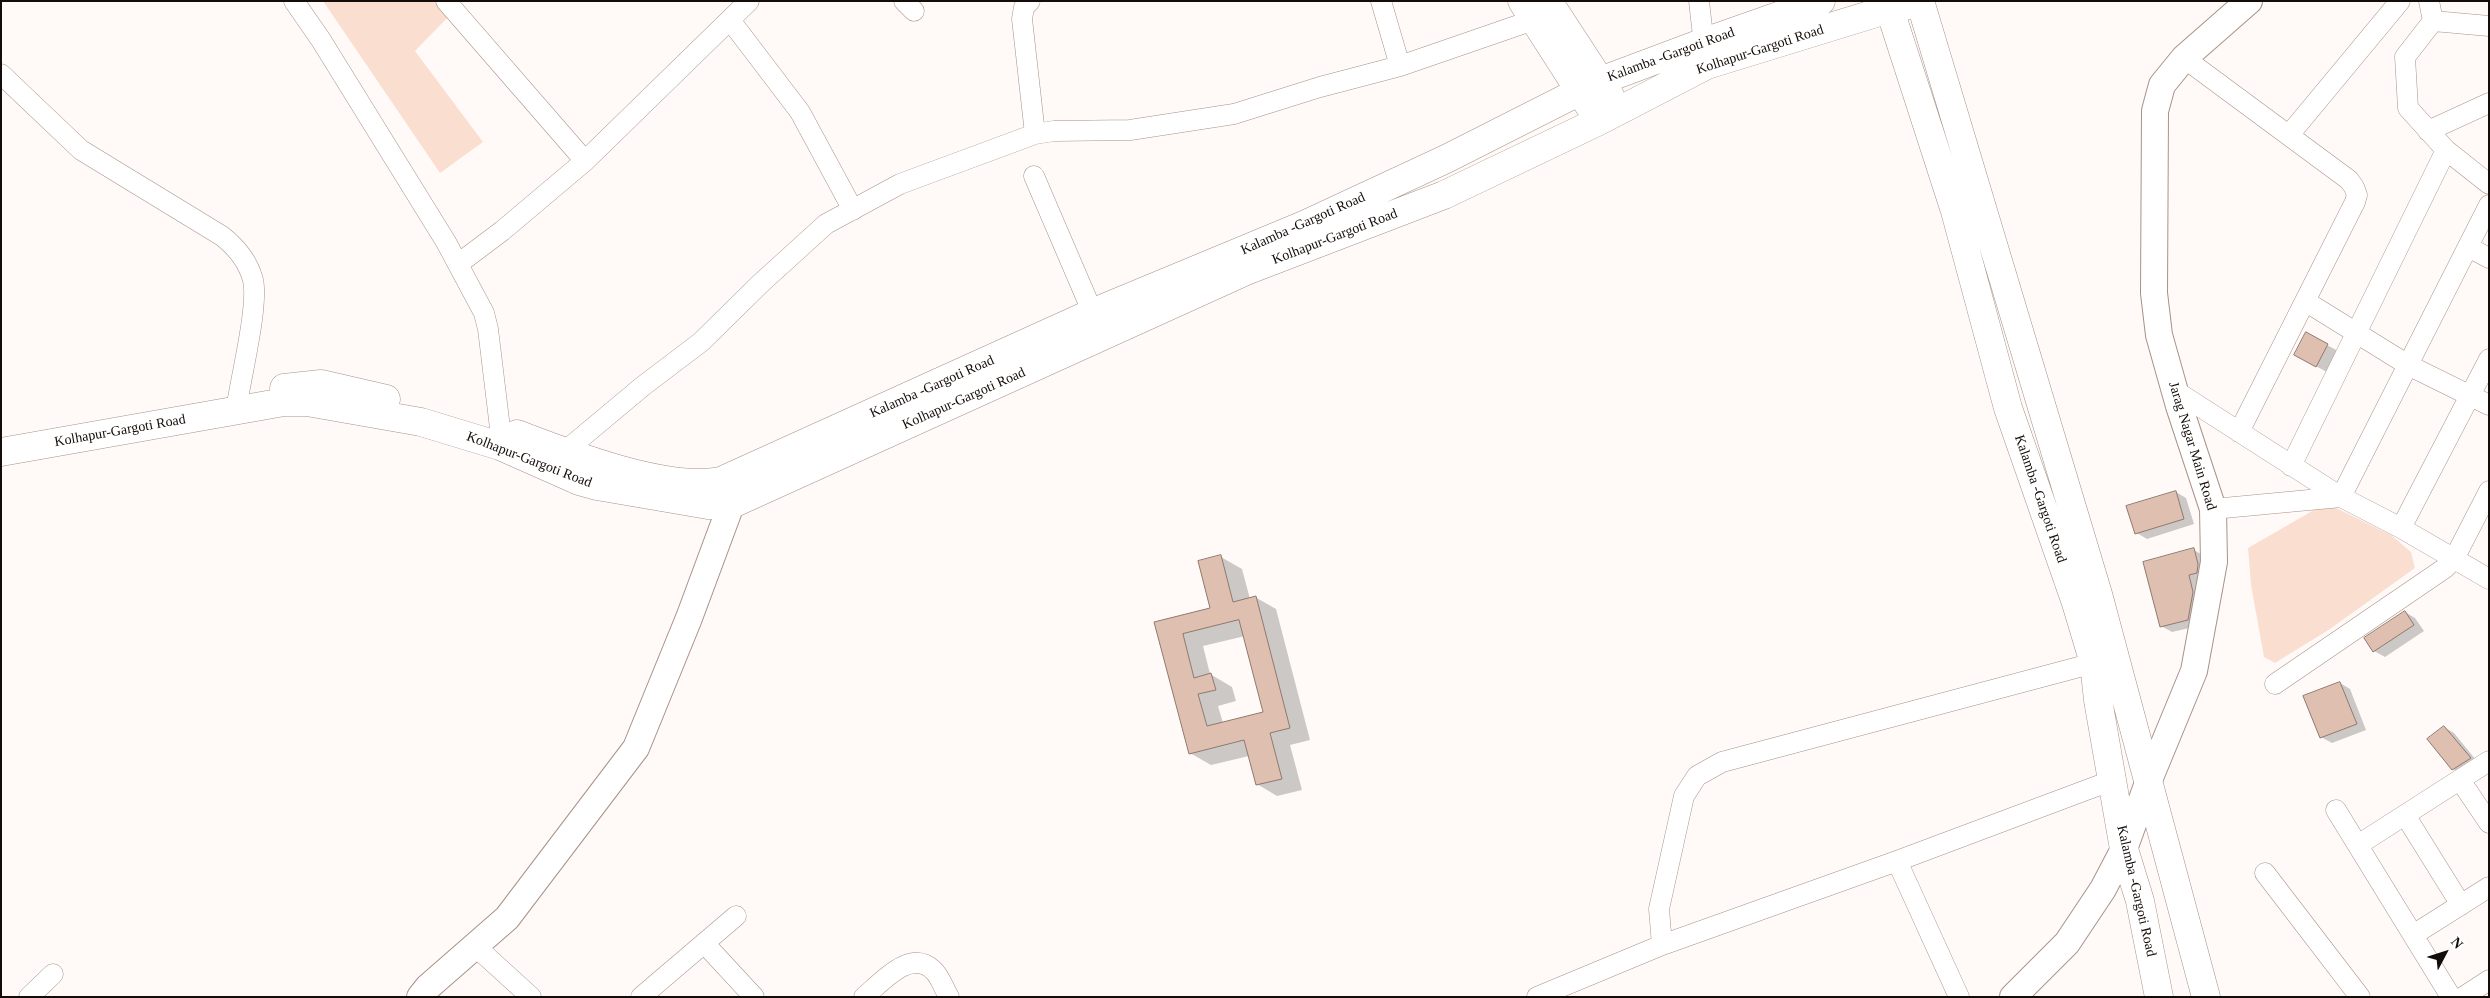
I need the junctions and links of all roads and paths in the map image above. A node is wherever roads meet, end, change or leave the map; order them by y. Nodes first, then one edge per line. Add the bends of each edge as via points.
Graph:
1 (294, 1) edge
2 (446, 1) edge
3 (750, 1) edge
4 (1030, 1) edge
5 (1381, 1) edge
6 (1699, 1) edge
7 (1821, 1) edge
8 (2249, 1) edge
9 (2400, 1) edge
10 (2429, 1) edge
11 (1920, 2) edge
12 (1888, 5) edge
13 (1540, 9) edge
14 (730, 20) junction
15 (2432, 21) junction
16 (2489, 26) edge
17 (1705, 53) junction
18 (2184, 58) junction
19 (1400, 66) junction
20 (1, 74) edge
21 (1590, 86) junction
22 (2489, 104) edge
23 (1609, 115) junction
24 (2428, 131) junction
25 (1035, 134) junction
26 (2289, 135) junction
27 (2446, 150) junction
28 (585, 161) junction
29 (1034, 176) dead end
30 (2489, 184) edge
31 (2489, 205) edge
32 (853, 210) junction
33 (2468, 247) junction
34 (2489, 258) edge
35 (458, 264) junction
36 (2305, 301) junction
37 (1098, 324) junction
38 (2356, 334) junction
39 (2489, 359) edge
40 (2408, 365) junction
41 (2174, 390) junction
42 (2470, 395) junction
43 (237, 402) junction
44 (2489, 405) edge
45 (2239, 432) junction
46 (1, 434) edge
47 (500, 437) junction
48 (1, 452) edge
49 (564, 452) junction
50 (2291, 466) junction
51 (744, 471) junction
52 (2489, 491) edge
53 (2341, 497) junction
54 (730, 505) junction
55 (2213, 508) junction
56 (2401, 528) junction
57 (2454, 559) junction
58 (2489, 579) edge
59 (2094, 663) junction
60 (2274, 684) dead end
61 (2489, 761) edge
62 (2113, 780) junction
63 (2149, 780) junction
64 (2460, 780) junction
65 (2336, 810) dead end
66 (2405, 815) junction
67 (2489, 823) edge
68 (2358, 845) junction
69 (2124, 849) junction
70 (1897, 861) junction
71 (2265, 872) dead end
72 (2489, 887) edge
73 (2461, 905) junction
74 (736, 916) dead end
75 (2413, 935) junction
76 (704, 942) junction
77 (1662, 945) junction
78 (475, 946) junction
79 (53, 974) dead end
80 (2489, 980) edge
81 (427, 993) edge
82 (29, 997) edge
83 (531, 997) edge
84 (641, 997) edge
85 (754, 997) edge
86 (864, 997) edge
87 (949, 997) edge
88 (1537, 997) edge
89 (1959, 997) edge
90 (2013, 997) edge
91 (2158, 997) edge
92 (2206, 997) edge
93 (2360, 997) edge
94 (2451, 997) edge
95 (2463, 997) edge

1 - 35 street
2 - 28 street
3 - 14 street
4 - 25 street via 1024,6 1022,19
5 - 19 street
6 - 17 street
7 - 17 main road, Kalamba -Gargoti Road
8 - 18 street, Jarag Nagar Main Road
9 - 26 street
10 - 15 street
11 - 12 main road
11 - 63 main road via 2098,594
12 - 17 main road, Kolhapur-Gargoti Road
12 - 59 main road, Kalamba -Gargoti Road via 1955,211 2008,408
13 - 19 street
13 - 21 main road
14 - 28 street
14 - 32 street via 800,112
15 - 16 street
15 - 24 street via 2405,57 2408,108
17 - 21 main road, Kalamba -Gargoti Road
17 - 23 main road, Kolhapur-Gargoti Road
18 - 26 street
18 - 41 street, Jarag Nagar Main Road via 2162,85 2155,111 2154,293 2159,335
19 - 25 street via 1234,114 1130,130
20 - 43 street via 81,150 235,247 253,281
21 - 23 main road
21 - 37 main road, Kalamba -Gargoti Road via 1446,159
22 - 24 street
23 - 37 main road, Kolhapur-Gargoti Road via 1444,195
24 - 27 street
25 - 32 street via 900,184
26 - 36 street via 2349,180 2357,195
27 - 30 street
27 - 38 street
28 - 35 street
29 - 37 street
31 - 33 street
32 - 49 street via 826,224 701,342
33 - 34 street
33 - 40 street
35 - 47 street via 484,313 488,329
36 - 38 street
36 - 45 street
37 - 51 main road, Kalamba -Gargoti Road
37 - 54 main road, Kolhapur-Gargoti Road
38 - 40 street
38 - 50 street
39 - 42 street
40 - 42 street
40 - 53 street
41 - 45 street
41 - 55 street, Jarag Nagar Main Road
42 - 44 street
42 - 56 street
43 - 46 main road
43 - 47 main road, Kolhapur-Gargoti Road via 307,402
43 - 48 main road, Kolhapur-Gargoti Road
45 - 50 street
47 - 49 main road, Kalamba -Gargoti Road
47 - 54 main road, Kolhapur-Gargoti Road via 579,481 708,505
49 - 51 main road, Kalamba -Gargoti Road via 680,483 706,484
50 - 53 street
51 - 54 street
52 - 57 street
53 - 55 street
53 - 56 street
54 - 78 street via 689,618 636,748 507,918
55 - 63 street, Jarag Nagar Main Road via 2214,562 2194,671
56 - 57 street
57 - 58 street
57 - 60 street via 2432,578
59 - 62 main road, Kalamba -Gargoti Road
59 - 77 street via 1722,762 1697,776 1684,796 1659,909
61 - 64 street
62 - 69 main road, Kalamba -Gargoti Road
62 - 70 street
63 - 69 street, Jarag Nagar Main Road
63 - 92 main road
64 - 66 street
64 - 67 street
65 - 68 street
66 - 68 street
66 - 73 street
68 - 75 street
69 - 90 street, Jarag Nagar Main Road via 2103,889 2067,943
69 - 91 main road, Kalamba -Gargoti Road via 2140,901
70 - 77 street
70 - 89 street
71 - 93 street
72 - 73 street
73 - 75 street
74 - 76 street
75 - 94 street
76 - 84 street
76 - 85 street
77 - 88 street
78 - 81 street
78 - 83 street
79 - 82 street
80 - 95 street
86 - 87 street via 900,968 910,963 923,963 934,970

